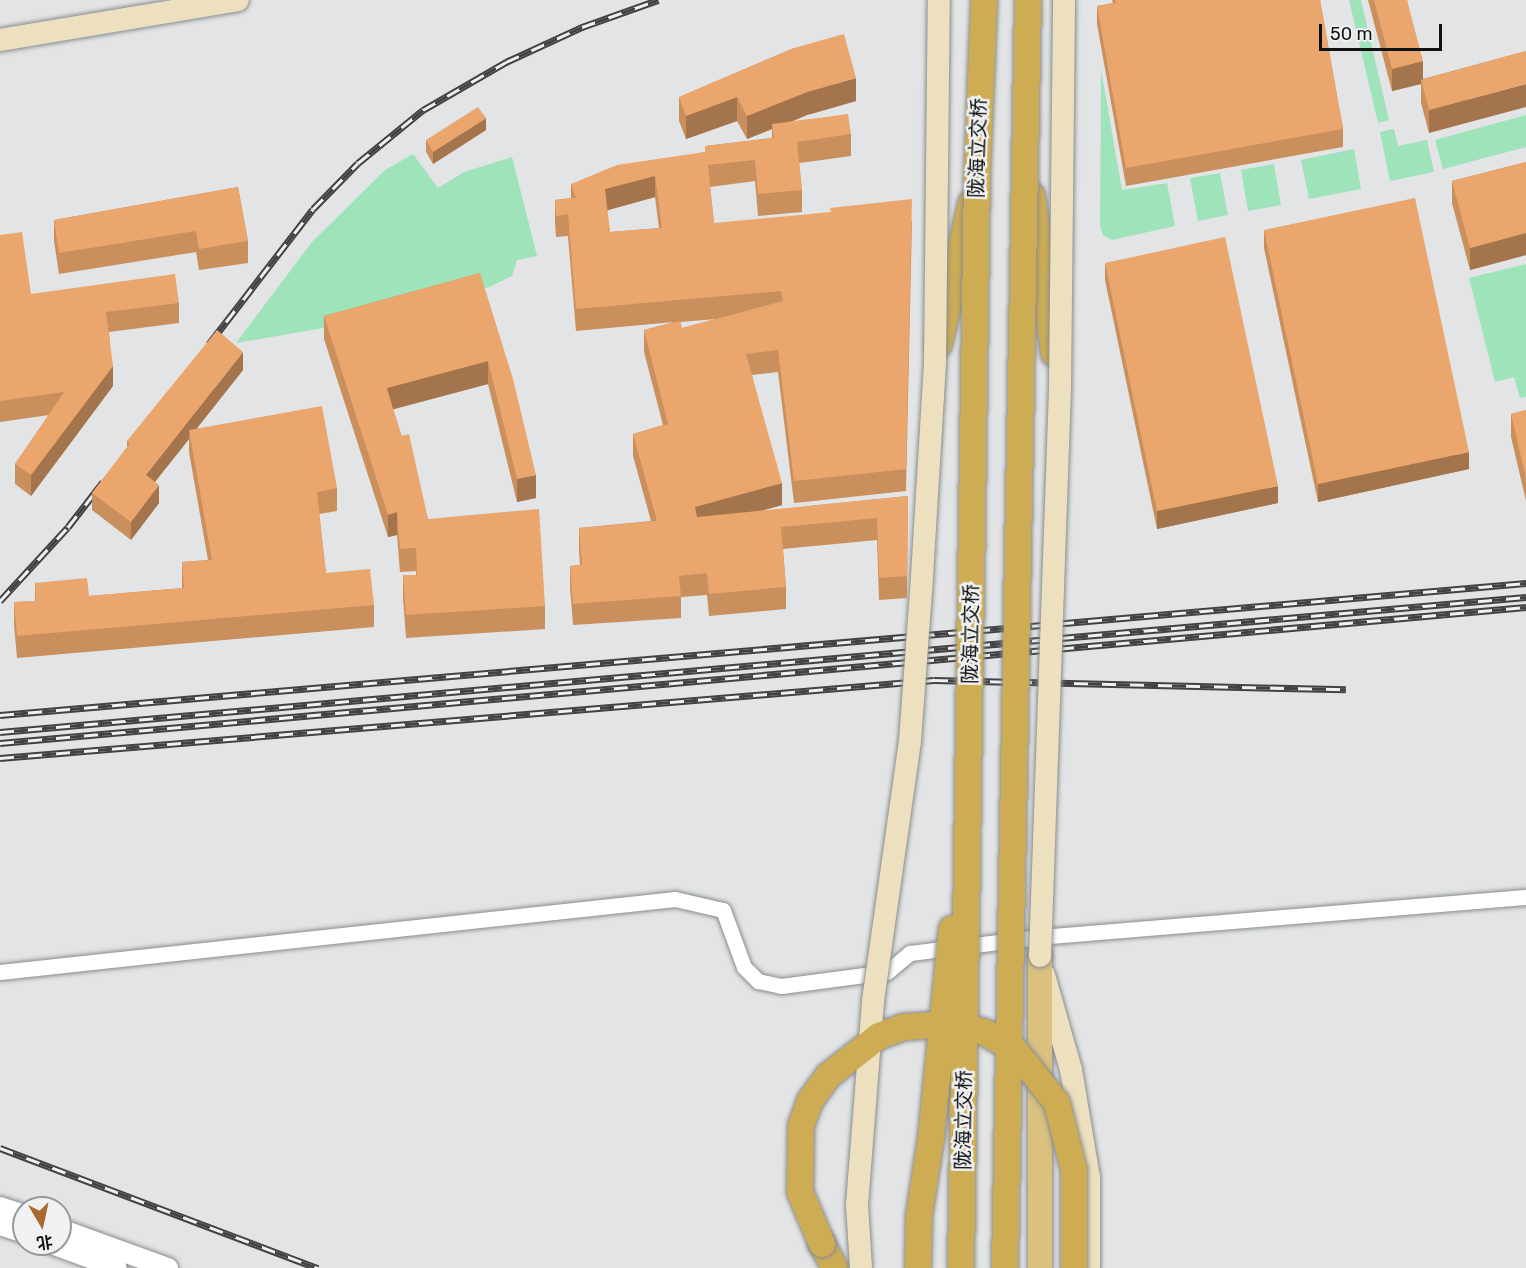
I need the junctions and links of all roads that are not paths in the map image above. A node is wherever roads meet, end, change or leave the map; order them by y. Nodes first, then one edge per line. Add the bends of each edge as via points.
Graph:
1 (238, 0) edge
2 (939, 0) edge
3 (984, 0) edge
4 (1028, 0) edge
5 (1064, 0) edge
6 (0, 40) edge
7 (1026, 156) junction
8 (976, 177) junction
9 (935, 361) junction
10 (1060, 389) junction
11 (970, 741) junction
12 (1526, 897) edge
13 (1040, 956) junction
14 (0, 972) edge
15 (72, 1233) edge
16 (72, 1251) edge
17 (117, 1268) edge
18 (168, 1268) edge
19 (835, 1268) edge
20 (861, 1268) edge
21 (918, 1268) edge
22 (961, 1268) edge
23 (1005, 1268) edge
24 (1040, 1268) edge
25 (1074, 1268) edge
26 (1089, 1268) edge

1 - 6 main road
2 - 9 main road, bridge
3 - 8 highway, 陇海立交桥, bridge
4 - 7 highway, bridge
5 - 10 main road, bridge
7 - 10 highway, bridge
7 - 23 highway, bridge
8 - 9 highway, bridge
8 - 11 highway, 陇海立交桥, bridge
9 - 20 main road, bridge via 910,741 873,1000 856,1205
10 - 13 main road, bridge
11 - 21 highway, bridge via 920,1216
11 - 22 highway, 陇海立交桥, bridge
12 - 14 street via 1039,937 910,953 887,972 781,986 758,981 744,967 723,910 675,899
13 - 24 main road, bridge
13 - 26 main road via 1071,1070 1089,1178
15 - 18 street
16 - 17 street
19 - 25 highway, bridge via 800,1192 800,1144 807,1109 828,1076 879,1035 928,1023 950,1024 1000,1040 1029,1064 1057,1103 1074,1170

